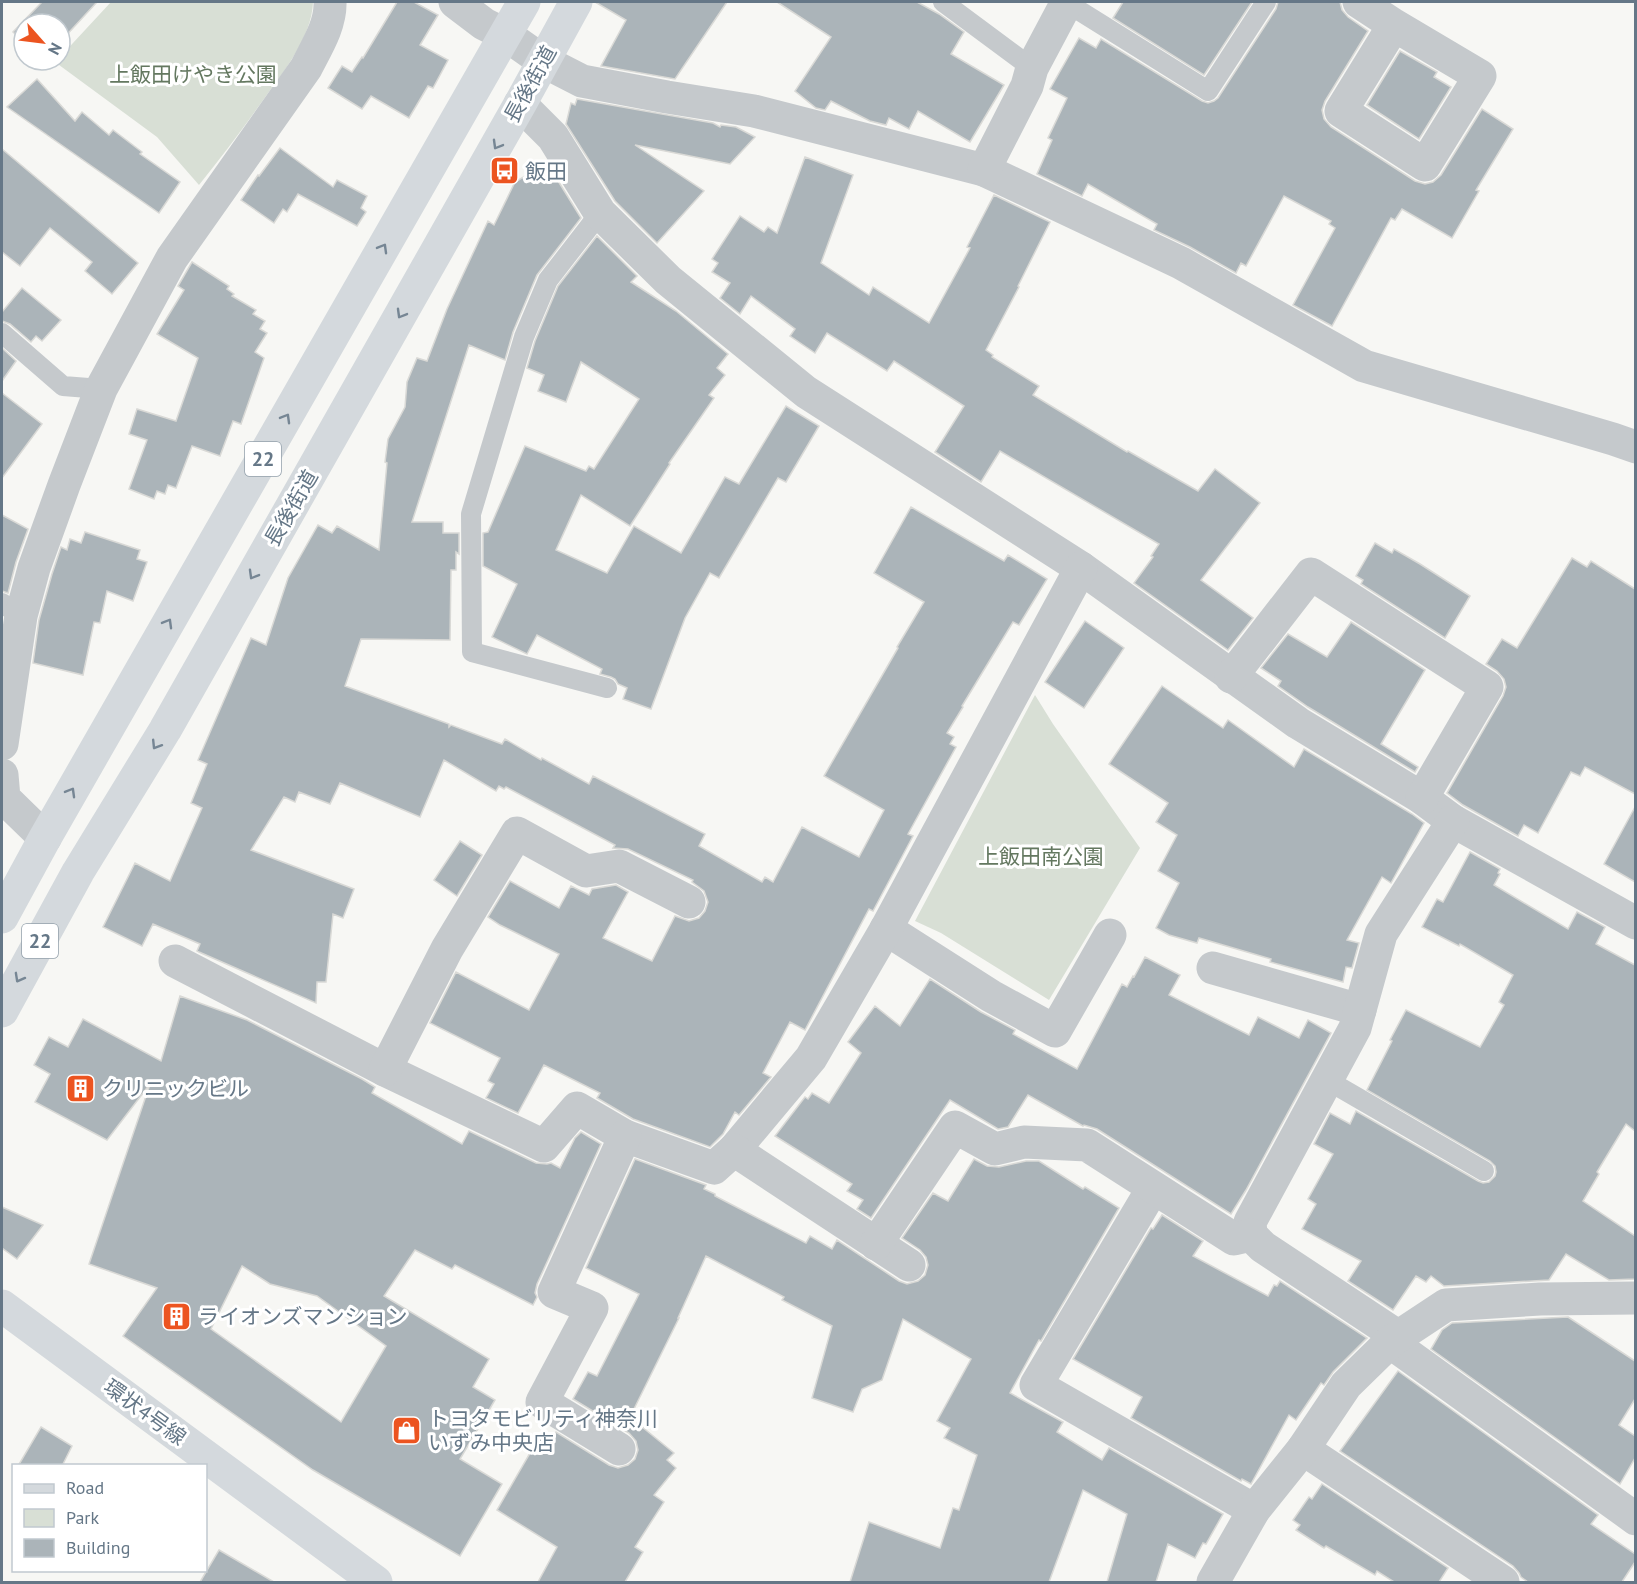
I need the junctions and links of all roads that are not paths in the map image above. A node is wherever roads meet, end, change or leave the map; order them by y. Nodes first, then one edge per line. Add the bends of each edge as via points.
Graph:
1 (330, 2) edge
2 (455, 2) edge
3 (524, 2) edge
4 (576, 2) edge
5 (943, 2) edge
6 (1067, 2) edge
7 (1266, 2) edge
8 (1359, 2) edge
9 (1394, 25) dead end
10 (506, 35) junction
11 (543, 61) junction
12 (1032, 68) junction
13 (520, 104) junction
14 (984, 170) junction
15 (600, 213) junction
16 (2, 333) edge
17 (101, 389) junction
18 (1635, 447) edge
19 (1081, 568) junction
20 (11, 610) edge
21 (1231, 676) junction
22 (607, 688) dead end
23 (2, 744) edge
24 (2, 791) edge
25 (1422, 798) junction
26 (1453, 821) junction
27 (45, 838) junction
28 (689, 902) dead end
29 (2, 917) edge
30 (1635, 923) edge
31 (886, 929) junction
32 (1110, 935) dead end
33 (175, 961) dead end
34 (1213, 968) dead end
35 (1360, 1010) junction
36 (2, 1011) edge
37 (385, 1070) junction
38 (1326, 1080) junction
39 (625, 1136) junction
40 (734, 1150) junction
41 (1484, 1171) dead end
42 (1153, 1188) junction
43 (1251, 1235) junction
44 (876, 1244) junction
45 (909, 1265) dead end
46 (1635, 1298) edge
47 (2, 1306) edge
48 (1395, 1340) junction
49 (619, 1449) dead end
50 (1303, 1449) junction
51 (1254, 1510) junction
52 (1635, 1519) edge
53 (376, 1582) edge
54 (1213, 1582) edge
55 (1503, 1582) edge

1 - 17 street via 320,40 306,68 172,258
2 - 10 street via 483,24
3 - 10 main road, 22
4 - 11 main road, 長後街道 / 22
5 - 12 lane
6 - 7 lane via 1208,91
6 - 12 street
8 - 9 street
10 - 11 street
27 -> 10 main road, 22
11 - 13 main road, 長後街道 / 22
11 - 14 street via 582,81 754,111
12 - 14 street via 1027,86
13 - 15 street via 554,138
13 -> 36 main road, 長後街道 / 22
14 - 18 street via 1181,264 1364,366
15 - 19 street via 668,280 806,392
15 - 22 lane via 549,280 524,338 471,514 472,652
16 - 17 lane via 63,386
17 - 20 street via 34,568
19 - 21 street
19 - 31 street
20 - 23 street
21 - 25 street via 1298,723
21 - 25 street via 1311,574 1478,680 1487,687
24 - 27 street
25 - 26 street
26 - 30 street
26 - 35 street via 1381,934
27 - 29 main road, 22
28 - 37 street via 619,866 586,871 517,833 447,949
31 - 32 street via 991,996 1055,1031
31 - 40 street via 811,1058
33 - 37 street
34 - 35 street
35 - 38 street via 1355,1028
37 - 39 street via 544,1146 577,1108
38 - 41 lane
38 - 43 street via 1250,1222
39 - 40 street via 714,1168
39 - 49 street via 554,1292 592,1308 542,1402
40 - 44 street
42 - 43 street via 1234,1239
42 - 44 street via 1087,1144 1024,1142 995,1149 955,1127
42 - 51 street via 1036,1385
43 - 48 street
44 - 45 street
46 - 48 street via 1446,1305
47 - 53 main road, 環状4号線
48 - 50 street via 1346,1385
48 - 52 street
50 - 51 street
50 - 55 street
51 - 54 street

